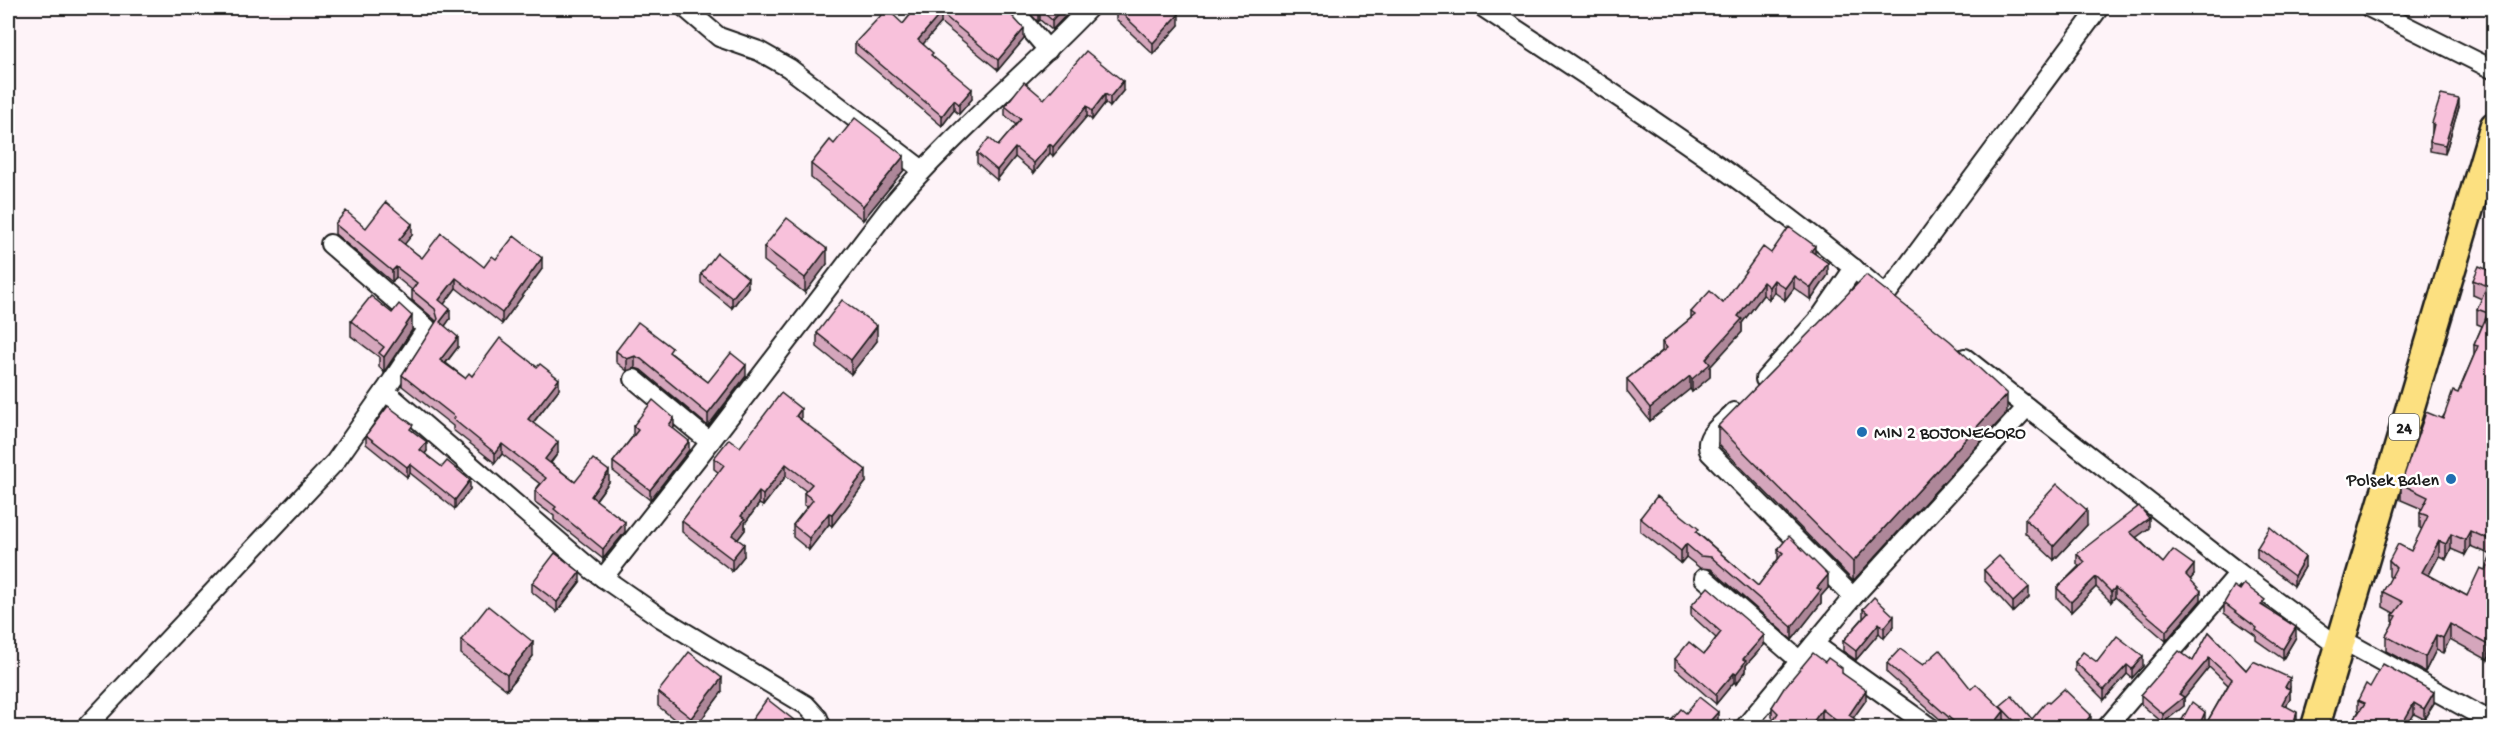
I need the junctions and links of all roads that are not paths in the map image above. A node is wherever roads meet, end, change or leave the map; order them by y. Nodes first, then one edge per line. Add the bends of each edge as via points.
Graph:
1 (685, 8) edge
2 (1012, 8) edge
3 (1089, 8) edge
4 (1484, 8) edge
5 (2099, 8) edge
6 (2370, 8) edge
7 (1048, 50) junction
8 (2493, 70) edge
9 (2493, 126) edge
10 (921, 169) junction
11 (330, 244) dead end
12 (1854, 268) junction
13 (1886, 296) junction
14 (1904, 309) edge
15 (1948, 344) edge
16 (634, 379) dead end
17 (385, 391) junction
18 (2027, 407) junction
19 (710, 442) junction
20 (2239, 573) junction
21 (603, 578) junction
22 (1704, 578) dead end
23 (1853, 597) junction
24 (2340, 643) junction
25 (1814, 644) junction
26 (1800, 661) junction
27 (85, 728) edge
28 (822, 728) edge
29 (1744, 728) edge
30 (1930, 728) edge
31 (2106, 728) edge
32 (2315, 728) edge
33 (2487, 728) edge

1 - 10 street via 719,37 759,51 789,68
2 - 7 street
3 - 7 street
4 - 12 street via 1674,134
5 - 13 street
6 - 8 street
7 - 10 street
9 - 24 highway, 24
10 - 19 street
11 - 17 street via 427,328
12 - 13 street
12 - 23 street via 1821,316 1707,439 1706,446
13 - 14 street
15 - 18 street
16 - 19 street
17 - 21 street
17 - 27 street via 335,462
18 - 20 street
18 - 23 street
19 - 21 street
20 - 24 street
20 - 31 street
21 - 28 street via 661,618 806,705
22 - 26 street
23 - 25 street
24 - 32 highway, 24
24 - 33 street via 2481,716
25 - 26 street
25 - 30 street
26 - 29 street

